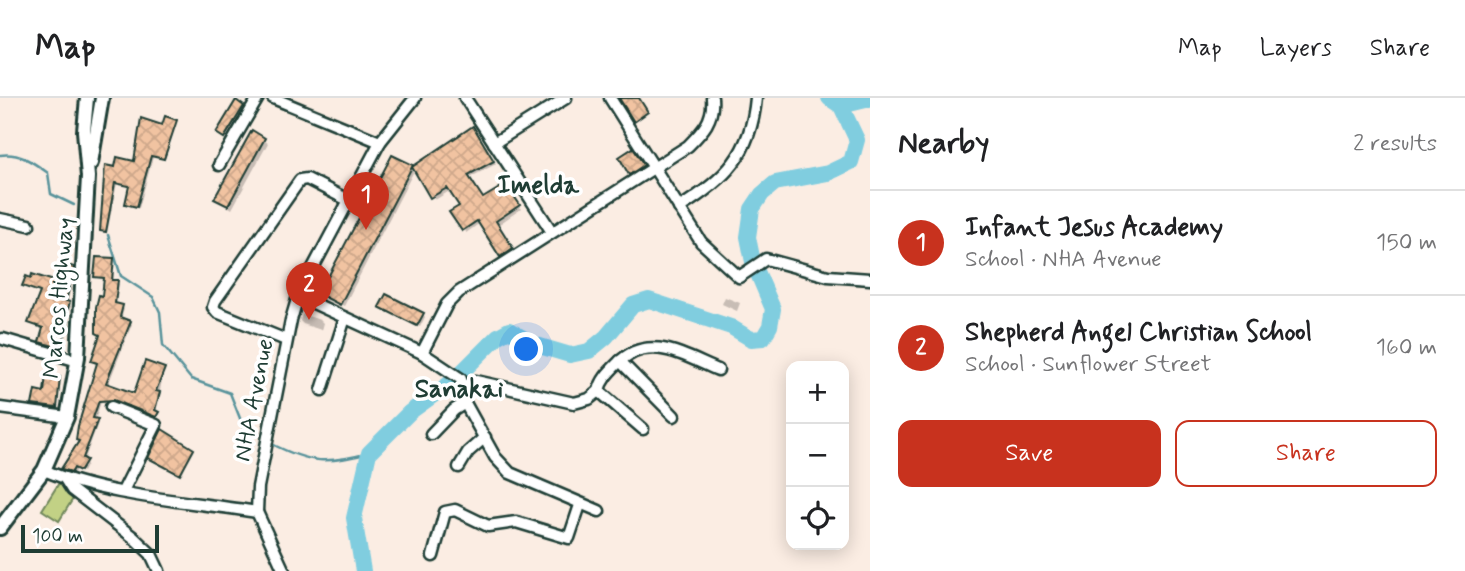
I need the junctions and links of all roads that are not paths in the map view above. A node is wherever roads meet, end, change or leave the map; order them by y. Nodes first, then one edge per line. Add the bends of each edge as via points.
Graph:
1 (87, 98) edge
2 (102, 98) edge
3 (258, 98) edge
4 (273, 98) edge
5 (415, 98) edge
6 (465, 98) edge
7 (565, 98) edge
8 (610, 98) edge
9 (712, 98) edge
10 (756, 98) edge
11 (380, 142) junction
12 (494, 143) junction
13 (219, 165) dead end
14 (653, 167) junction
15 (88, 177) junction
16 (348, 200) junction
17 (679, 208) junction
18 (0, 219) edge
19 (29, 225) dead end
20 (552, 232) junction
21 (870, 279) edge
22 (299, 296) junction
23 (345, 318) junction
24 (4, 339) dead end
25 (286, 340) junction
26 (422, 354) junction
27 (78, 361) junction
28 (620, 361) junction
29 (718, 370) dead end
30 (462, 383) junction
31 (321, 390) dead end
32 (599, 391) junction
33 (465, 403) junction
34 (111, 407) dead end
35 (0, 408) edge
36 (67, 416) junction
37 (674, 416) dead end
38 (643, 429) dead end
39 (431, 434) dead end
40 (485, 437) junction
41 (459, 467) dead end
42 (44, 470) junction
43 (65, 479) junction
44 (123, 491) junction
45 (580, 505) junction
46 (599, 511) dead end
47 (257, 512) junction
48 (0, 528) edge
49 (433, 556) dead end
50 (159, 571) edge
51 (284, 571) edge

1 - 15 main road, Marcos Highway
2 - 15 main road, Marcos Highway
3 - 13 street
4 - 11 street
5 - 11 street, NHA Avenue
6 - 12 street
7 - 12 street
8 - 14 street
9 - 14 street via 706,128 688,146
10 - 17 street via 745,148 708,190
11 - 16 street, NHA Avenue
12 - 20 street
14 - 17 street
14 - 20 street
15 - 27 main road, Marcos Highway
16 - 22 street, NHA Avenue
16 - 25 street via 307,179 300,180 215,301 217,312
17 - 21 street via 701,242 739,277 766,259 828,276
18 - 19 street
20 - 26 street via 459,292 447,304
22 - 23 street
22 - 25 street, NHA Avenue
23 - 26 street
23 - 31 street
24 - 27 street
25 - 47 street, NHA Avenue via 261,458
26 - 30 street
27 - 36 main road, Marcos Highway
28 - 29 street via 650,346
28 - 32 street via 604,377
28 - 37 street
30 - 32 street via 476,380 574,403
30 - 33 street
32 - 38 street
33 - 39 street
33 - 40 street
34 - 44 street via 156,425
35 - 36 street
36 - 42 main road, Marcos Highway
40 - 41 street
40 - 45 street via 510,473
42 - 43 street
42 - 48 main road, Marcos Highway
43 - 44 street
43 - 50 street via 72,491 151,554
44 - 47 street
45 - 46 street
45 - 49 street via 569,538 516,522 488,526 455,510 445,512
47 - 51 street, NHA Avenue

